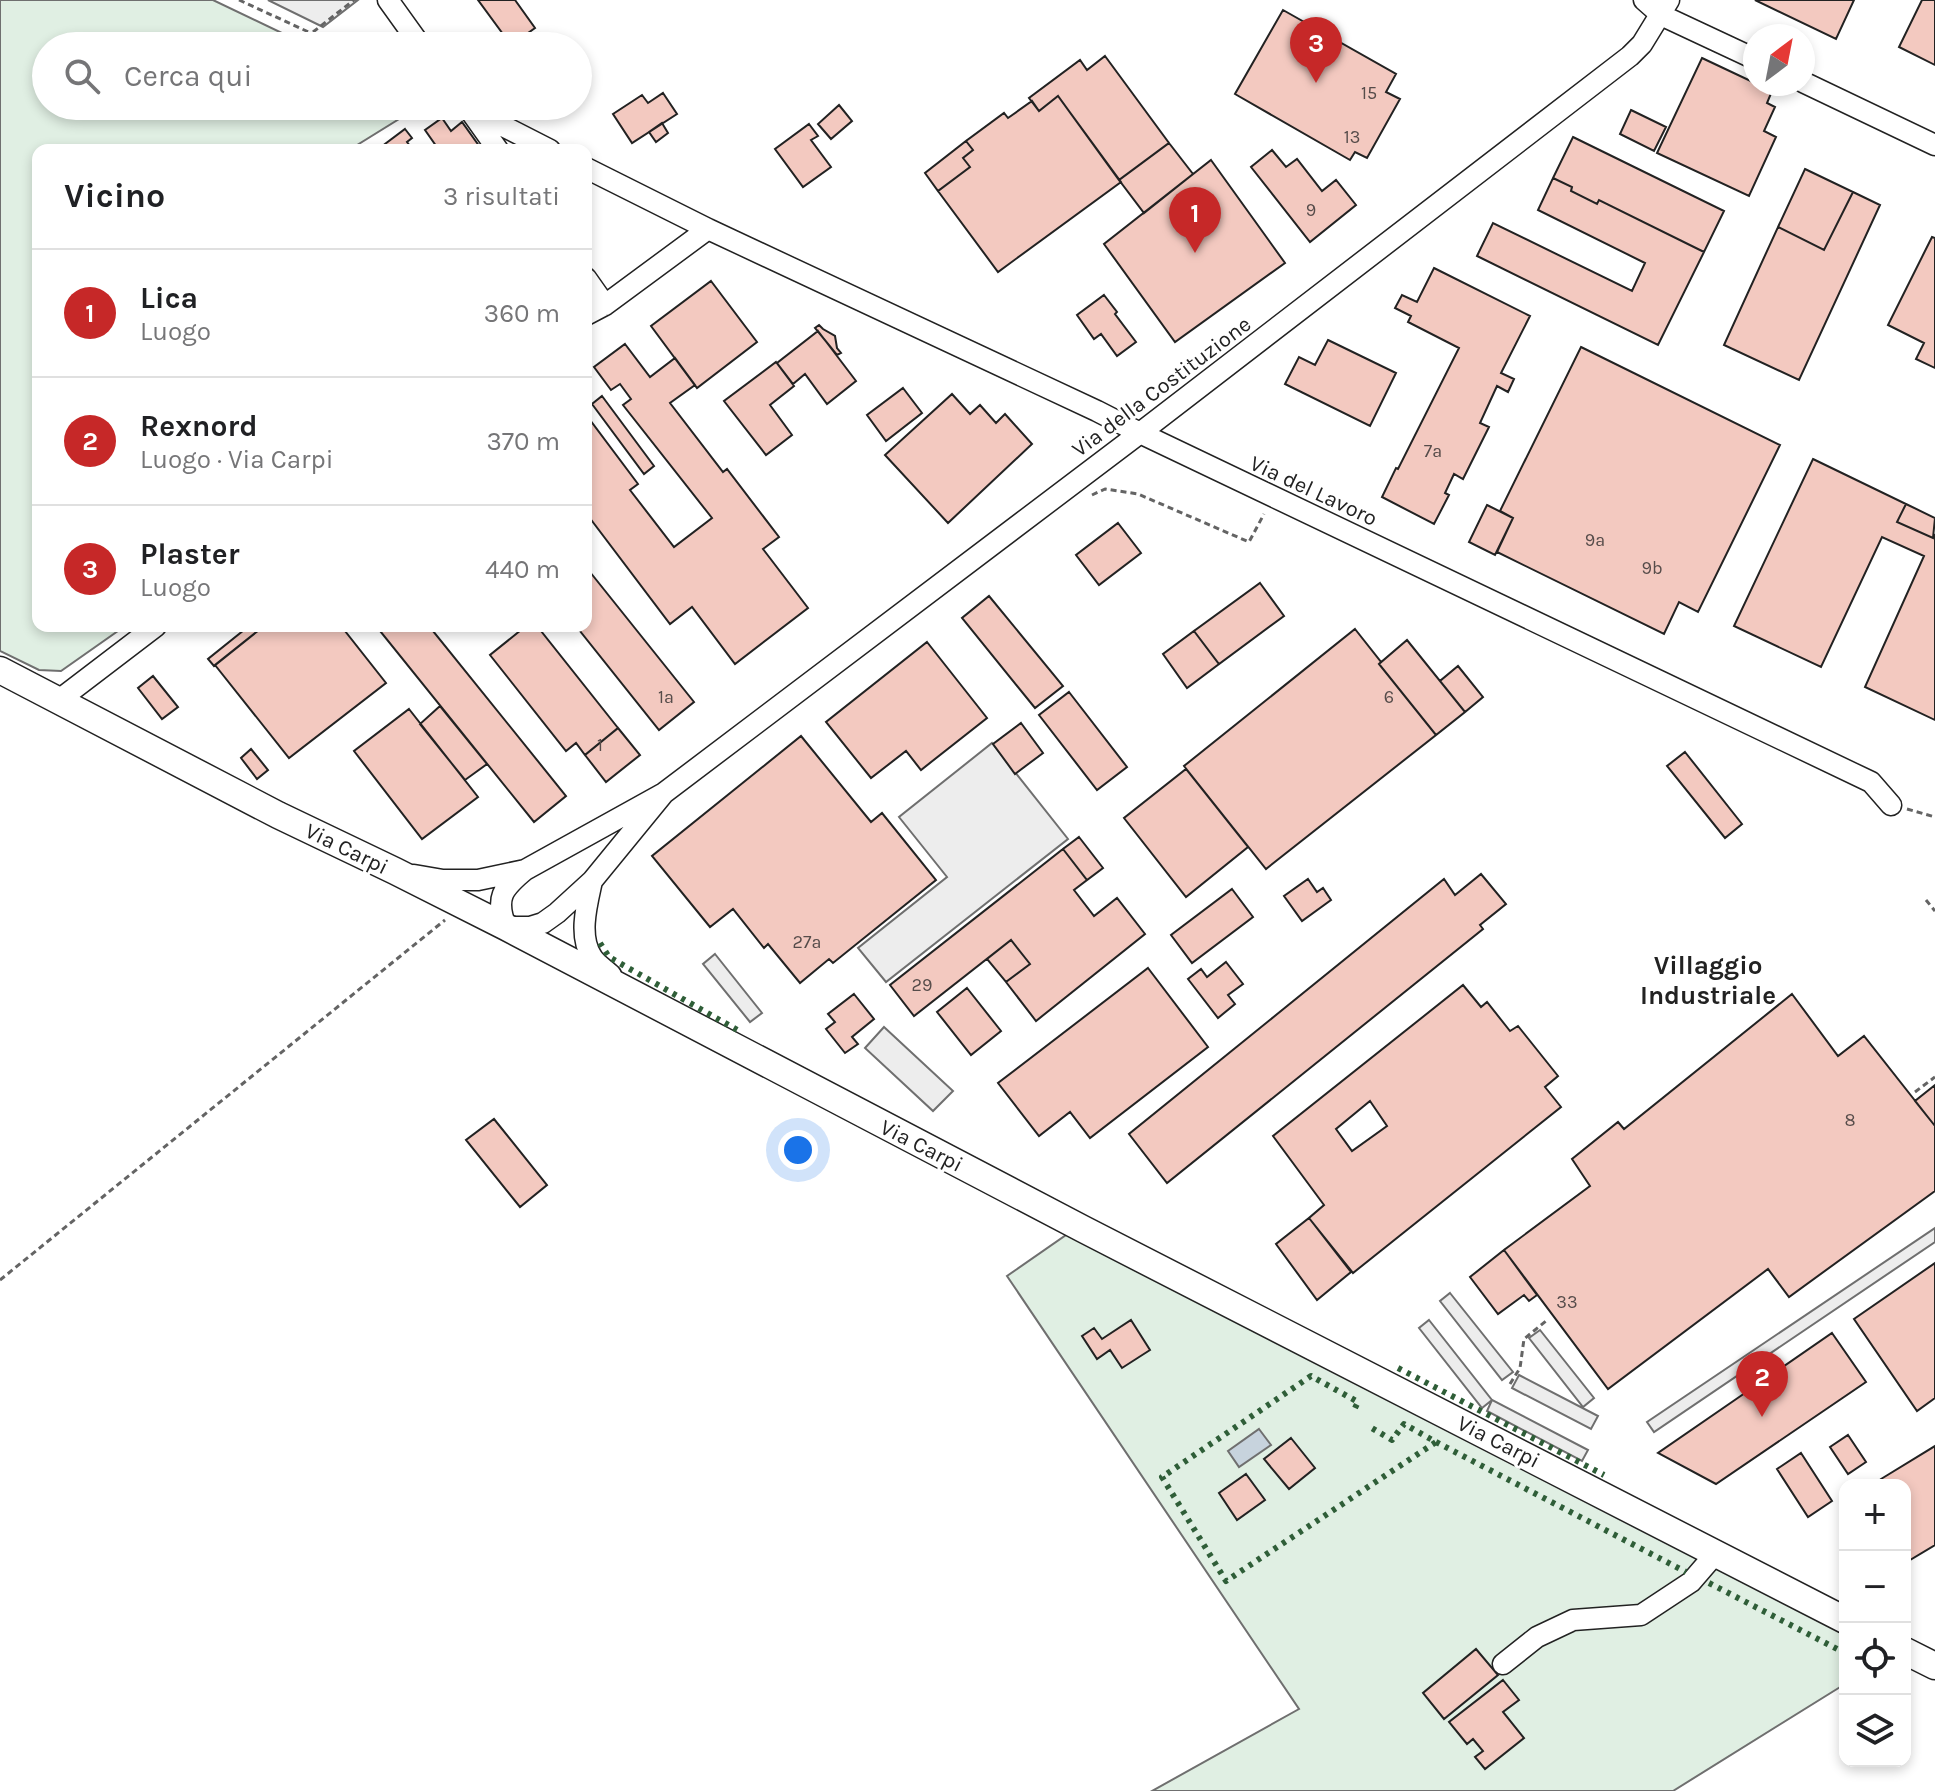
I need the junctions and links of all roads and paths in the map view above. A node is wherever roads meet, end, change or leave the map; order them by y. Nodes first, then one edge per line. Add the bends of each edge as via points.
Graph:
1 (239, 0) edge
2 (354, 0) edge
3 (388, 0) edge
4 (1644, 0) edge
5 (1665, 8) edge
6 (309, 32) edge
7 (312, 32) edge
8 (411, 32) edge
9 (1743, 52) edge
10 (1815, 88) edge
11 (478, 120) edge
12 (495, 120) edge
13 (494, 144) edge
14 (538, 144) edge
15 (1935, 145) edge
16 (592, 171) edge
17 (708, 229) junction
18 (592, 287) edge
19 (605, 305) junction
20 (592, 312) edge
21 (1140, 433) junction
22 (1091, 495) dead end
23 (1266, 509) dead end
24 (148, 632) edge
25 (0, 670) edge
26 (59, 700) junction
27 (664, 793) junction
28 (1891, 805) joint
29 (1935, 817) edge
30 (525, 870) junction
31 (395, 871) junction
32 (592, 881) junction
33 (1926, 900) dead end
34 (463, 906) junction
35 (1935, 911) edge
36 (506, 927) junction
37 (644, 1001) junction
38 (1935, 1077) edge
39 (1915, 1092) dead end
40 (0, 1280) edge
41 (1546, 1321) dead end
42 (1510, 1384) dead end
43 (1716, 1553) junction
44 (1839, 1617) edge
45 (1911, 1654) edge
46 (1503, 1664) dead end
47 (1935, 1666) edge

1 - 6 path
2 - 7 path
3 - 8 street
4 - 5 street
5 - 9 street
5 - 21 street, Via della Costituzione via 1630,56
10 - 15 street
11 - 13 street
12 - 14 street
16 - 17 street, Via del Lavoro
17 - 19 street
17 - 21 street, Via del Lavoro
18 - 19 street
19 - 20 street
21 - 27 street, Via della Costituzione
21 - 28 street, Via del Lavoro via 1871,782
22 - 23 path via 1105,489 1138,494 1249,542
24 - 26 street
25 - 26 main road, Via Carpi
26 - 31 main road, Via Carpi
27 - 30 street, Via della Costituzione
27 - 32 street, Via della Costituzione
28 - 29 path
30 - 31 street, Via della Costituzione via 478,880
30 - 36 street, Via della Costituzione via 501,897 499,911
31 - 34 main road, Via Carpi
32 - 36 street, Via della Costituzione via 543,923
32 - 37 street, Via della Costituzione via 585,920 589,951
33 - 35 path
34 - 36 main road, Via Carpi
34 - 40 path
36 - 37 main road, Via Carpi
37 - 43 main road, Via Carpi
38 - 39 path
41 - 42 path via 1524,1339 1520,1368
43 - 44 main road, Via Carpi
43 - 46 street via 1691,1582 1641,1615 1573,1620 1537,1637
45 - 47 main road

